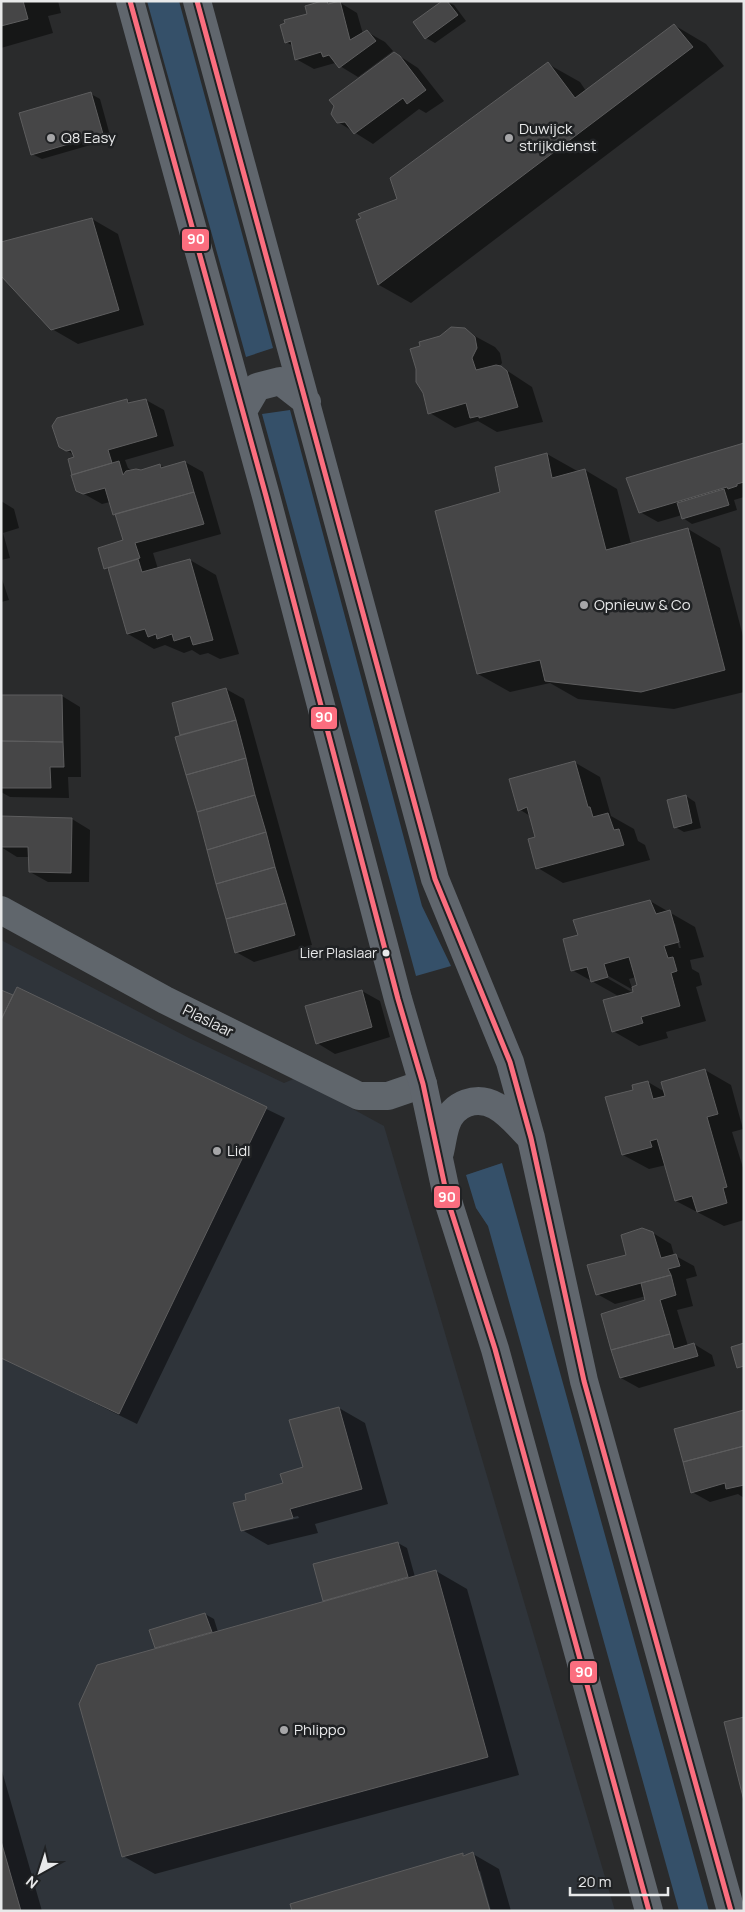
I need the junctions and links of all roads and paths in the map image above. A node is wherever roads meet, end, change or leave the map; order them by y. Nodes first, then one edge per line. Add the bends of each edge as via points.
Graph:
1 (130, 1) edge
2 (197, 1) edge
3 (306, 402) junction
4 (243, 411) junction
5 (1, 910) edge
6 (423, 1084) junction
7 (532, 1138) junction
8 (439, 1159) junction
9 (649, 1911) edge
10 (732, 1911) edge

1 - 4 main road
2 - 3 main road
3 - 4 main road via 280,381 257,387
3 - 7 main road via 435,879 510,1062
4 - 6 main road
5 - 6 street, Plaslaar via 164,1000 359,1096 388,1096
6 - 8 main road
7 - 8 main road via 498,1106 484,1100 468,1101 446,1123
7 - 10 main road via 584,1381
8 - 9 main road via 448,1201 495,1349

